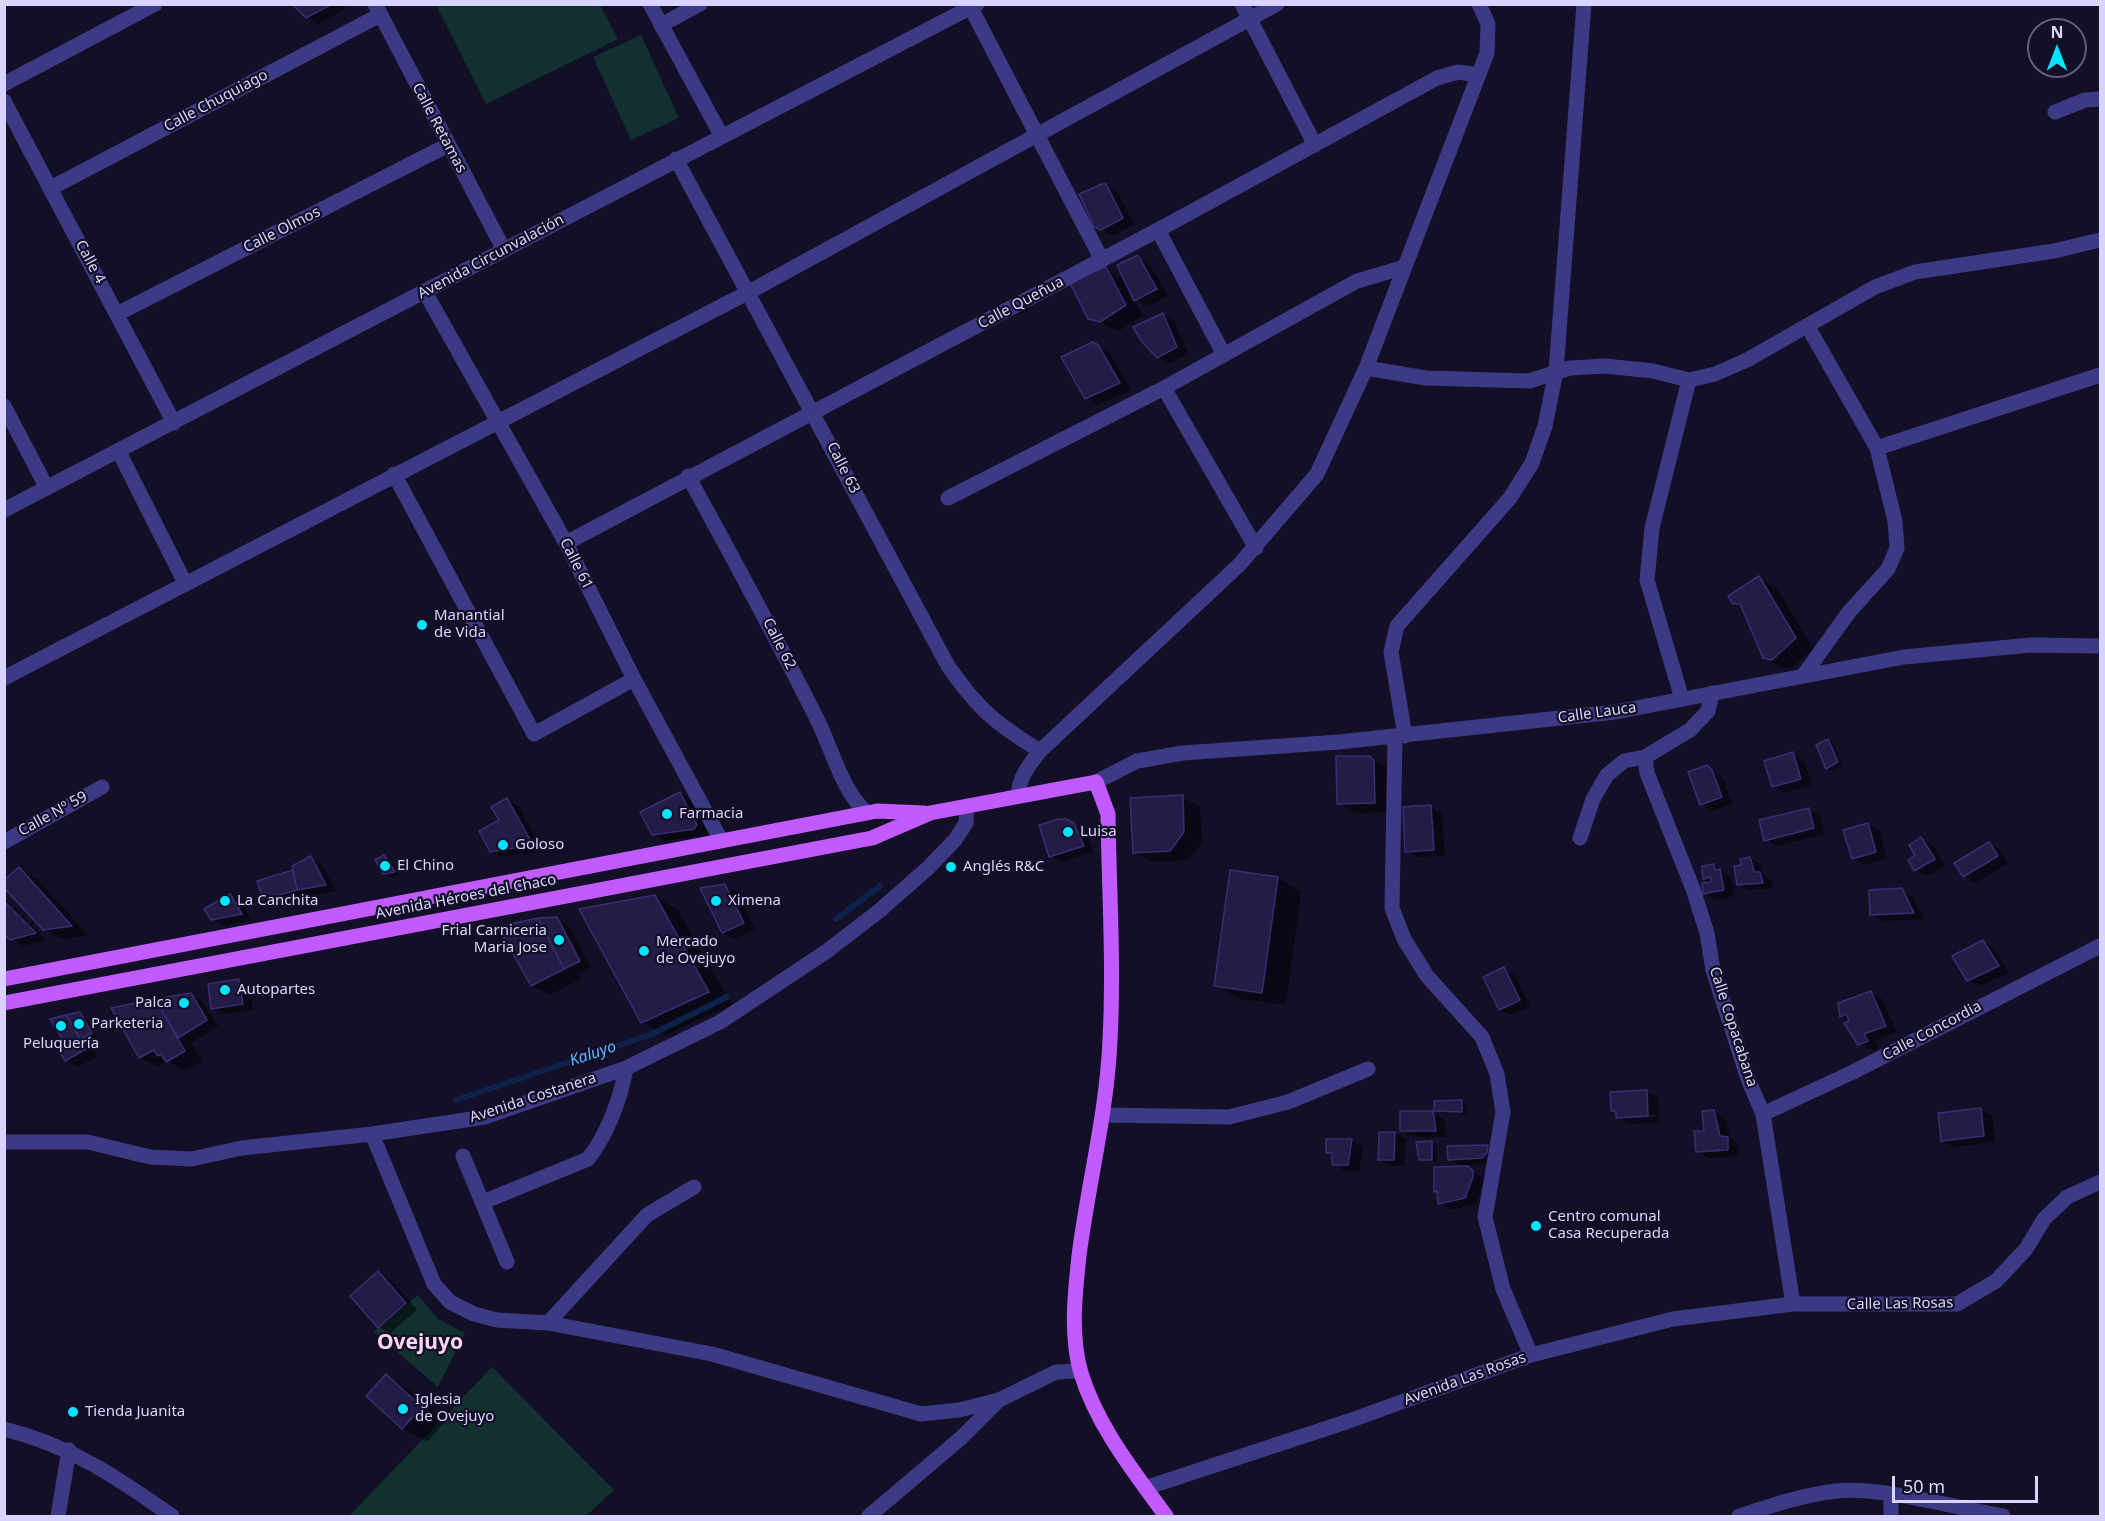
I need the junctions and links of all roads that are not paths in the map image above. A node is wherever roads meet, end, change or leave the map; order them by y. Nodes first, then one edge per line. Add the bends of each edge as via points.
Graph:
1 (155, 4) edge
2 (650, 4) edge
3 (700, 4) edge
4 (1277, 4) edge
5 (1479, 4) edge
6 (1584, 4) edge
7 (974, 6) edge
8 (378, 10) edge
9 (1246, 11) edge
10 (661, 25) junction
11 (1479, 75) junction
12 (4, 84) edge
13 (2100, 99) edge
14 (4, 101) edge
15 (2055, 112) dead end
16 (721, 135) junction
17 (1036, 135) junction
18 (448, 145) junction
19 (1315, 145) junction
20 (676, 159) junction
21 (51, 188) junction
22 (1158, 230) junction
23 (2100, 240) edge
24 (504, 250) junction
25 (1102, 260) junction
26 (1405, 267) junction
27 (425, 292) junction
28 (749, 292) junction
29 (117, 314) junction
30 (1808, 327) junction
31 (1223, 353) junction
32 (1366, 368) junction
33 (1556, 371) junction
34 (2100, 375) edge
35 (1689, 380) junction
36 (1164, 388) junction
37 (4, 406) edge
38 (814, 412) junction
39 (498, 421) junction
40 (174, 423) junction
41 (1877, 448) junction
42 (119, 452) junction
43 (394, 474) junction
44 (688, 476) junction
45 (47, 488) junction
46 (948, 498) dead end
47 (4, 510) edge
48 (566, 543) junction
49 (1256, 548) junction
50 (185, 584) junction
51 (2100, 646) edge
52 (1803, 676) junction
53 (4, 678) edge
54 (634, 679) junction
55 (1712, 693) junction
56 (1682, 699) junction
57 (1400, 736) junction
58 (1041, 751) junction
59 (1645, 757) junction
60 (1096, 782) junction
61 (102, 787) dead end
62 (1018, 796) junction
63 (967, 806) junction
64 (867, 813) junction
65 (930, 813) junction
66 (872, 838) junction
67 (1580, 838) dead end
68 (721, 840) junction
69 (4, 842) edge
70 (727, 865) junction
71 (2100, 946) edge
72 (4, 979) edge
73 (4, 1003) edge
74 (626, 1068) junction
75 (1368, 1069) dead end
76 (1763, 1114) junction
77 (1103, 1115) junction
78 (372, 1134) junction
79 (4, 1143) edge
80 (463, 1156) dead end
81 (2100, 1182) edge
82 (694, 1187) dead end
83 (483, 1202) junction
84 (507, 1262) dead end
85 (1793, 1304) junction
86 (548, 1323) junction
87 (1531, 1355) junction
88 (1080, 1371) junction
89 (999, 1400) junction
90 (4, 1429) edge
91 (69, 1450) junction
92 (1145, 1488) junction
93 (1891, 1495) junction
94 (58, 1516) edge
95 (172, 1516) edge
96 (869, 1516) edge
97 (1166, 1516) edge
98 (1739, 1516) edge
99 (1891, 1516) edge
100 (2003, 1516) edge

1 - 12 street
2 - 10 street
3 - 10 street
4 - 9 street
5 - 11 street via 1488,24 1487,52
6 - 33 street
7 - 16 street, Avenida Circunvalación
7 - 17 street
8 - 18 street, Calle Retamas
8 - 21 street, Calle Chuquiago
9 - 17 street
9 - 19 street
10 - 16 street
11 - 19 street, Calle Queñua via 1458,72 1437,78
11 - 26 street
13 - 15 street via 2085,100
14 - 21 street, Calle 4
16 - 20 street, Avenida Circunvalación
17 - 25 street
17 - 28 street
18 - 24 street, Calle Retamas
18 - 29 street, Calle Olmos
19 - 22 street, Calle Queñua
20 - 24 street, Avenida Circunvalación
20 - 28 street, Calle 63
21 - 29 street, Calle 4
22 - 25 street, Calle Queñua
22 - 31 street
23 - 30 street via 1915,272 1875,287
24 - 27 street, Avenida Circunvalación
25 - 38 street, Calle Queñua
26 - 31 street via 1357,281
26 - 32 street
27 - 39 street, Calle 61
27 - 40 street, Avenida Circunvalación
28 - 38 street, Calle 63
28 - 39 street
29 - 40 street, Calle 4
30 - 35 street via 1747,360
30 - 41 street
31 - 36 street
32 - 33 street via 1426,378 1529,381
32 - 49 street via 1317,474
33 - 35 street via 1605,366
33 - 57 street via 1545,426 1532,463 1510,498 1397,626 1390,651
34 - 41 street
35 - 56 street via 1652,528 1647,580
36 - 46 street
36 - 49 street
37 - 45 street
38 - 44 street, Calle Queñua
38 - 58 street, Calle 63 via 948,666 974,703 1002,728
39 - 43 street
39 - 48 street, Calle 61
40 - 42 street, Avenida Circunvalación
41 - 52 street via 1895,521 1897,548 1888,569 1849,612
42 - 45 street, Avenida Circunvalación
42 - 50 street
43 - 50 street
43 - 54 street via 534,734
44 - 48 street, Calle Queñua
44 - 64 street, Calle 62 via 768,623 855,802
45 - 47 street, Avenida Circunvalación
48 - 54 street, Calle 61
49 - 58 street
50 - 53 street
51 - 52 street, Calle Lauca via 1978,649 1904,657
52 - 55 street, Calle Lauca
54 - 68 street, Calle 61
55 - 56 street, Calle Lauca
55 - 59 street via 1708,711 1690,730
56 - 57 street, Calle Lauca via 1615,712
57 - 60 street, Calle Lauca via 1184,753 1137,761
57 - 87 street via 1392,908 1404,939 1427,976 1482,1036 1497,1074 1503,1112 1485,1217 1503,1289
58 - 62 street via 1018,785
59 - 67 street via 1624,761 1607,775 1593,799
59 - 76 street, Calle Copacabana via 1647,773 1707,933 1713,970
60 - 62 main road, Avenida Héroes del Chaco
60 - 77 main road via 1108,814 1110,1040
61 - 69 street, Calle Nº 59
62 - 63 main road, Avenida Héroes del Chaco
63 - 65 main road, Avenida Héroes del Chaco
63 - 74 street, Avenida Costanera via 966,823 928,868 827,951 720,1022
64 - 65 main road, Avenida Héroes del Chaco
64 - 66 main road
64 - 68 main road, Avenida Héroes del Chaco
65 - 66 main road, Avenida Héroes del Chaco
66 - 70 main road, Avenida Héroes del Chaco
68 - 70 main road
68 - 72 main road, Avenida Héroes del Chaco
70 - 73 main road, Avenida Héroes del Chaco
71 - 76 street, Calle Concordia via 1854,1072
74 - 78 street, Avenida Costanera via 485,1117
74 - 83 street via 599,1146 588,1159
75 - 77 street via 1288,1102 1229,1117
76 - 85 street, Calle Copacabana
77 - 88 main road via 1076,1285
78 - 79 street, Avenida Costanera via 191,1159 150,1157 88,1142
78 - 86 street via 434,1284 450,1302 497,1320
80 - 83 street
81 - 85 street, Calle Las Rosas via 2067,1197 2044,1219 2026,1249 1996,1281 1958,1304
82 - 86 street via 647,1215
83 - 84 street
85 - 87 street, Avenida Las Rosas via 1673,1318
86 - 89 street via 711,1354 921,1413 959,1410
87 - 92 street, Avenida Las Rosas via 1346,1422
88 - 89 street via 1056,1372
88 - 92 main road via 1096,1410
89 - 96 street via 961,1438
90 - 91 street
91 - 94 street
91 - 95 street
92 - 97 main road
93 - 98 street via 1838,1491
93 - 99 street
93 - 100 street

